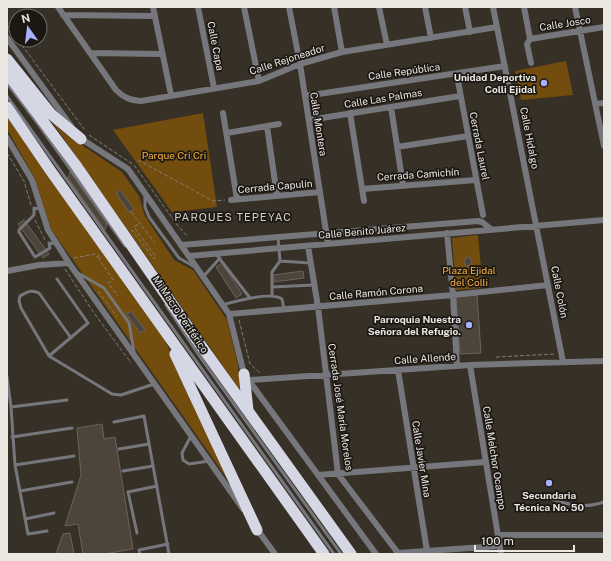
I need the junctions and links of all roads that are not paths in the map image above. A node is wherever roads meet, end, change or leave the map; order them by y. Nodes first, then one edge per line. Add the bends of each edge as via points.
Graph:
1 (58, 7) edge
2 (152, 7) edge
3 (198, 7) edge
4 (244, 7) edge
5 (289, 7) edge
6 (334, 7) edge
7 (379, 7) edge
8 (425, 7) edge
9 (465, 7) edge
10 (493, 7) edge
11 (524, 7) edge
12 (575, 7) edge
13 (63, 15) junction
14 (154, 16) junction
15 (497, 27) junction
16 (604, 27) edge
17 (580, 30) junction
18 (470, 32) junction
19 (7, 38) edge
20 (431, 38) junction
21 (530, 38) junction
22 (387, 45) junction
23 (342, 52) junction
24 (90, 53) junction
25 (162, 54) junction
26 (7, 59) edge
27 (531, 63) dead end
28 (300, 64) junction
29 (505, 66) junction
30 (7, 73) edge
31 (259, 81) junction
32 (458, 81) dead end
33 (7, 83) edge
34 (214, 88) junction
35 (171, 95) junction
36 (7, 96) edge
37 (305, 96) junction
38 (460, 96) junction
39 (604, 103) edge
40 (595, 104) junction
41 (7, 107) edge
42 (391, 107) junction
43 (224, 113) dead end
44 (350, 113) junction
45 (309, 120) junction
46 (279, 124) dead end
47 (267, 126) junction
48 (227, 132) junction
49 (468, 136) junction
50 (7, 138) edge
51 (81, 140) junction
52 (604, 146) edge
53 (397, 147) junction
54 (476, 180) junction
55 (403, 185) junction
56 (362, 189) junction
57 (320, 192) junction
58 (145, 194) junction
59 (278, 196) junction
60 (364, 201) dead end
61 (40, 209) junction
62 (482, 215) dead end
63 (604, 220) edge
64 (537, 225) junction
65 (491, 229) junction
66 (326, 233) junction
67 (448, 233) junction
68 (278, 237) junction
69 (57, 244) junction
70 (328, 244) junction
71 (181, 245) junction
72 (308, 246) junction
73 (278, 248) junction
74 (127, 249) dead end
75 (188, 256) junction
76 (218, 256) junction
77 (280, 261) junction
78 (68, 262) junction
79 (310, 263) junction
80 (197, 268) junction
81 (7, 271) edge
82 (75, 271) junction
83 (203, 277) junction
84 (57, 280) dead end
85 (314, 285) junction
86 (548, 285) junction
87 (272, 287) junction
88 (272, 295) junction
89 (453, 295) junction
90 (250, 298) junction
91 (163, 300) dead end
92 (222, 305) junction
93 (318, 306) junction
94 (284, 309) junction
95 (229, 314) junction
96 (160, 323) junction
97 (71, 338) junction
98 (49, 356) junction
99 (135, 357) junction
100 (604, 361) edge
101 (563, 362) junction
102 (470, 365) junction
103 (457, 366) junction
104 (398, 370) junction
105 (247, 373) junction
106 (325, 375) junction
107 (7, 377) edge
108 (154, 384) junction
109 (67, 400) dead end
110 (11, 407) junction
111 (248, 411) junction
112 (114, 422) dead end
113 (72, 428) dead end
114 (191, 436) junction
115 (12, 437) junction
116 (149, 444) junction
117 (119, 449) dead end
118 (74, 456) dead end
119 (209, 461) junction
120 (485, 462) junction
121 (15, 465) junction
122 (153, 466) junction
123 (413, 468) junction
124 (123, 471) dead end
125 (338, 474) junction
126 (318, 475) junction
127 (72, 482) dead end
128 (157, 486) junction
129 (20, 491) junction
130 (540, 495) dead end
131 (604, 502) edge
132 (54, 513) dead end
133 (25, 519) junction
134 (257, 530) junction
135 (47, 531) dead end
136 (137, 533) dead end
137 (498, 534) junction
138 (604, 535) edge
139 (168, 544) junction
140 (499, 546) junction
141 (427, 551) junction
142 (398, 553) edge
143 (140, 554) edge
144 (170, 554) edge
145 (275, 554) edge
146 (324, 554) edge
147 (334, 554) edge
148 (341, 554) edge
149 (351, 554) edge
150 (376, 554) edge
151 (501, 554) edge

1 - 13 street, Calle Rejoneador
2 - 14 street
3 - 34 street, Calle Capa
4 - 31 street
5 - 28 street, Calle Montera
6 - 23 street
7 - 22 street
8 - 20 street
9 - 18 street
10 - 15 street, Calle Hidalgo
11 - 21 street
12 - 17 street
13 - 14 street
13 - 24 street, Calle Rejoneador
14 - 25 street
15 - 18 street, Calle Rejoneador
15 - 29 street, Calle Hidalgo
16 - 17 street, Calle Josco
17 - 21 street, Calle Josco
17 - 40 street
18 - 20 street, Calle Rejoneador
19 - 51 street
20 - 22 street, Calle Rejoneador
21 - 27 street via 527,44
22 - 23 street, Calle Rejoneador
23 - 28 street, Calle Rejoneador
24 - 25 street
24 - 35 street, Calle Rejoneador via 116,90 128,99 141,101
25 - 35 street
26 - 51 highway via 51,114
28 - 31 street, Calle Rejoneador
28 - 37 street, Calle Montera
29 - 37 street, Calle República
29 - 64 street, Calle Hidalgo
30 - 111 highway
31 - 34 street, Calle Rejoneador
32 - 38 street, Cerrada Laurel
33 - 74 lane
34 - 35 street, Calle Rejoneador
36 - 147 lane, Mi Macro Periférico
37 - 45 street, Calle Montera
38 - 42 street, Calle Las Palmas
38 - 49 street, Cerrada Laurel
39 - 40 street
40 - 52 street
41 - 96 highway
42 - 44 street, Calle Las Palmas
42 - 53 street
43 - 48 street
44 - 45 street, Calle Las Palmas
44 - 56 street
45 - 57 street, Calle Montera
46 - 47 street
47 - 48 street
47 - 59 street
48 - 59 street, Cerrada Capulín via 234,200
49 - 53 street
49 - 54 street, Cerrada Laurel
50 - 61 street via 32,180
51 - 58 street via 128,170
53 - 55 street
54 - 55 street, Cerrada Camichín
54 - 62 street, Cerrada Laurel
55 - 56 street, Cerrada Camichín
56 - 60 street
57 - 59 street, Cerrada Capulín
57 - 66 street, Calle Montera
58 - 71 street
58 - 80 lane via 148,217 179,258
61 - 69 street
61 - 69 lane via 34,208 34,215 18,232 36,257 50,248 49,242
63 - 64 street, Calle Benito Juárez
64 - 65 street, Calle Benito Juárez
64 - 86 street, Calle Colón
65 - 66 street, Calle Benito Juárez via 478,221
65 - 67 street, Calle Benito Juárez
66 - 68 street, Calle Benito Juárez
66 - 70 street, Calle Montera
67 - 70 street, Calle Benito Juárez
67 - 89 street
68 - 71 street, Calle Benito Juárez
68 - 73 lane
69 - 78 street
70 - 72 street, Calle Benito Juárez
71 - 75 street
72 - 73 street, Calle Benito Juárez
72 - 79 street, Cerrada José María Morelos
73 - 76 street, Calle Benito Juárez
73 - 77 lane
75 - 76 street, Calle Benito Juárez
75 - 80 street
76 - 83 lane
76 - 90 lane
77 - 79 lane
77 - 87 lane via 272,272
78 - 81 street
78 - 82 street
79 - 85 street, Cerrada José María Morelos
80 - 83 street
82 - 99 street
82 - 99 lane via 104,288 129,324
83 - 92 street
84 - 97 lane via 88,323
85 - 87 lane
85 - 93 street, Cerrada José María Morelos
86 - 89 street, Calle Ramón Corona
86 - 101 street, Calle Colón
87 - 88 lane
88 - 90 lane
88 - 94 lane via 282,299
89 - 93 street, Calle Ramón Corona
89 - 103 street
90 - 92 lane
91 - 148 lane, Mi Macro Periférico via 198,354
92 - 95 street
93 - 94 street, Calle Ramón Corona
93 - 106 street, Cerrada José María Morelos
94 - 95 street, Calle Ramón Corona
95 - 105 street
96 - 134 highway
96 - 146 highway
97 - 98 lane
97 - 98 lane via 39,293 34,290 20,296 22,308
98 - 108 lane via 112,394 121,395
99 - 108 street
100 - 101 street, Calle Allende
101 - 102 street, Calle Allende
102 - 103 street, Calle Allende
102 - 120 street, Calle Melchor Ocampo
103 - 104 street, Calle Allende
104 - 106 street, Calle Allende
104 - 123 street, Calle Javier Mina
105 - 106 street, Calle Allende
105 - 111 highway
105 - 126 street
106 - 125 street, Cerrada José María Morelos
107 - 110 lane
108 - 114 street
109 - 110 lane
110 - 115 lane
111 - 149 highway
112 - 116 lane via 144,416
113 - 115 lane
114 - 119 street
114 - 119 lane via 182,453 183,460 190,464
115 - 121 lane
116 - 117 lane
116 - 122 lane
118 - 121 lane
119 - 134 street
120 - 123 street
120 - 137 street, Calle Melchor Ocampo
121 - 129 lane
122 - 124 lane
122 - 128 lane
123 - 125 street
123 - 141 street, Calle Javier Mina
125 - 126 street
125 - 142 street, Cerrada José María Morelos
126 - 150 street
127 - 129 lane
128 - 136 lane via 128,492
128 - 139 lane
129 - 133 lane
130 - 131 lane via 571,505 587,506
132 - 133 lane
133 - 135 lane via 28,534
134 - 145 street
137 - 138 street
137 - 140 street, Calle Melchor Ocampo
139 - 143 lane via 139,550
139 - 144 lane
140 - 141 street
140 - 151 street, Calle Melchor Ocampo
141 - 142 street

